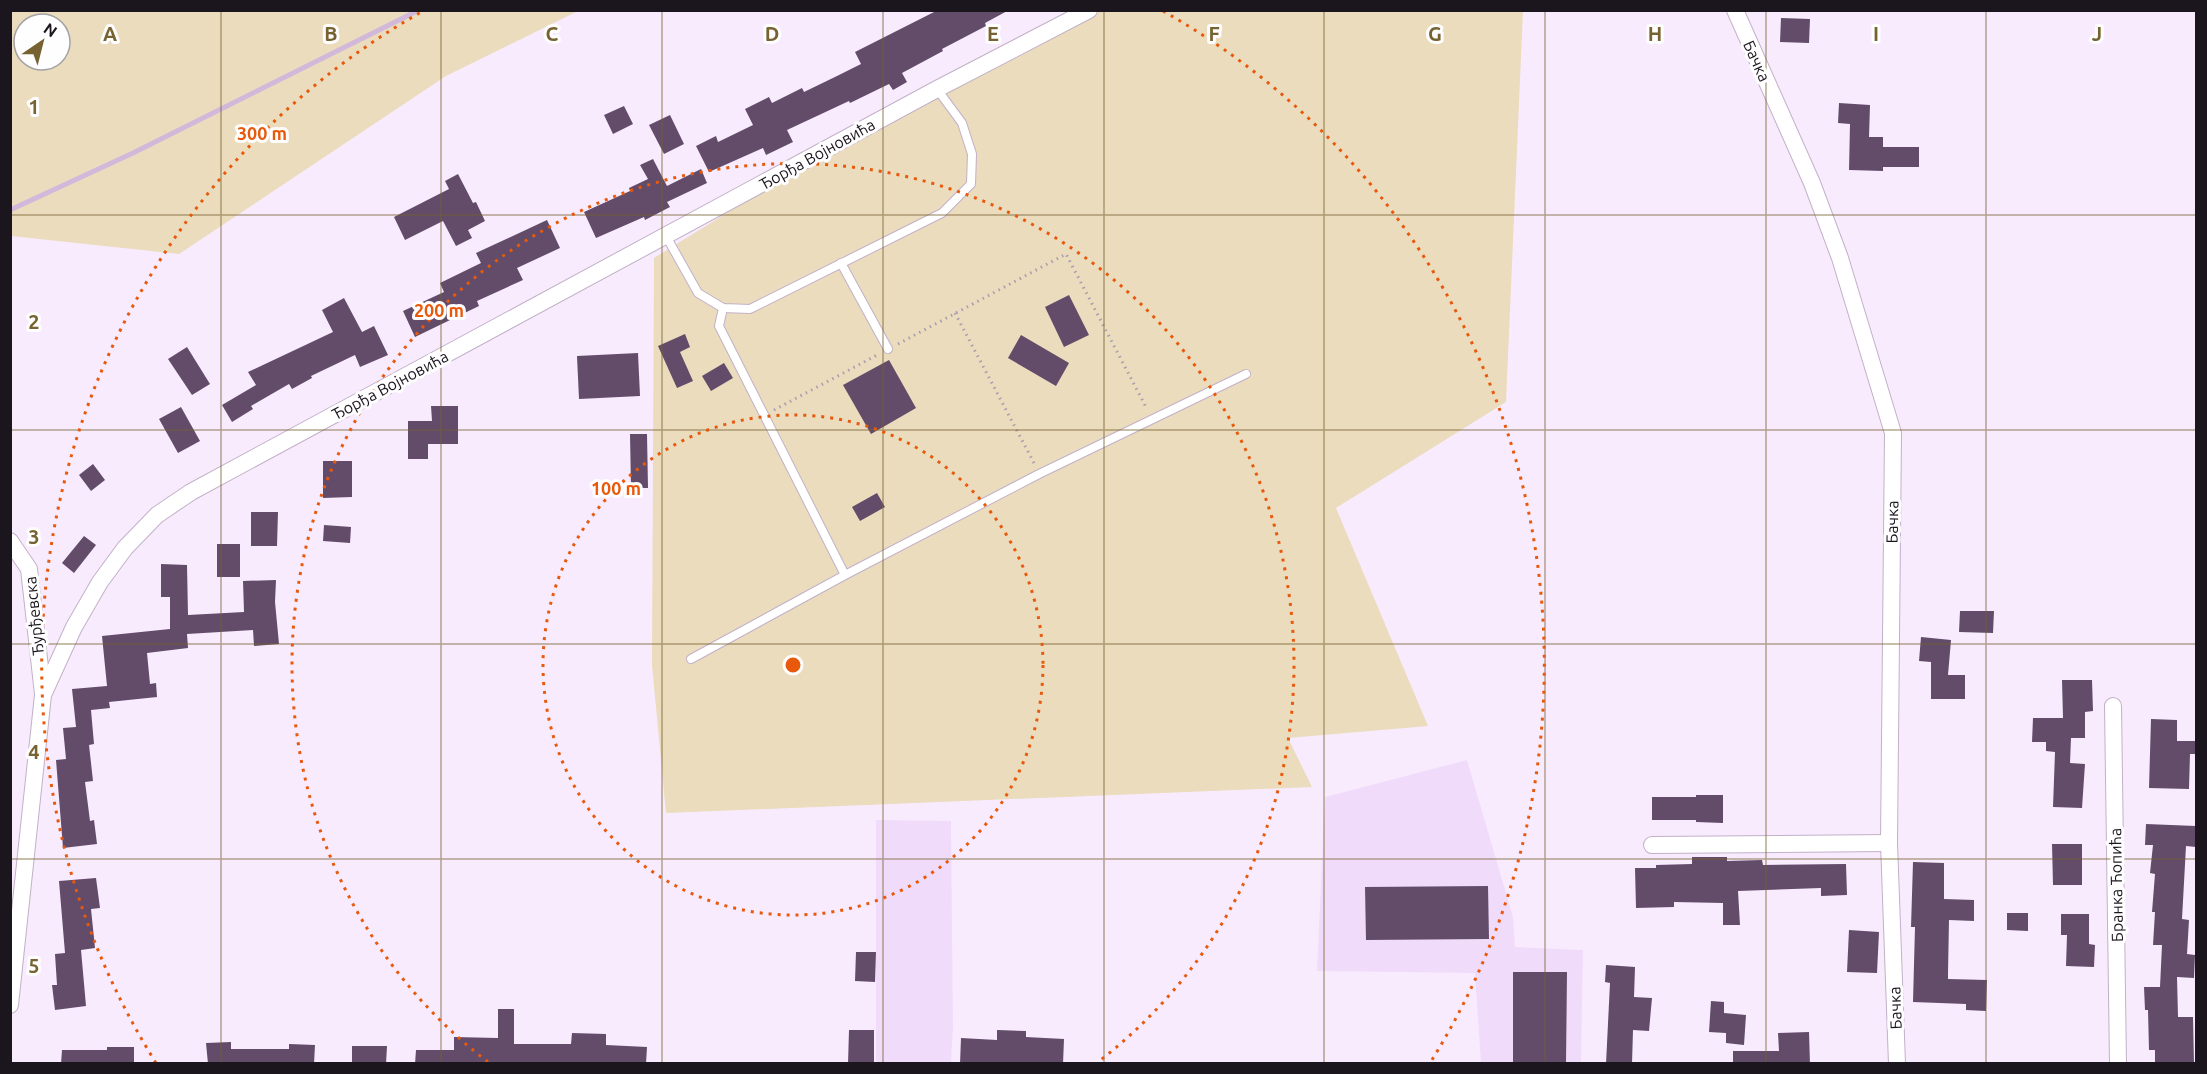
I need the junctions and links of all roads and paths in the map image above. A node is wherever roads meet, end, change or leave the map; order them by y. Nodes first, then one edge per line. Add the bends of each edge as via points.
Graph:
1 (1089, 10) edge
2 (1735, 10) edge
3 (937, 88) junction
4 (666, 236) junction
5 (841, 263) junction
6 (723, 308) junction
7 (956, 313) junction
8 (888, 349) junction
9 (1246, 375) dead end
10 (764, 415) junction
11 (1152, 418) junction
12 (1040, 474) junction
13 (10, 541) edge
14 (845, 575) junction
15 (691, 659) dead end
16 (43, 695) junction
17 (2113, 706) dead end
18 (1888, 843) junction
19 (1652, 845) dead end
20 (10, 1005) edge
21 (1897, 1064) edge
22 (2118, 1064) edge

1 - 3 street, Ђорђа Војновића
2 - 18 street, Бачка via 1812,183 1840,258 1893,433
3 - 4 street, Ђорђа Војновића
3 - 5 lane via 962,123 972,154 971,184 942,213
4 - 6 lane via 698,293
4 - 16 street, Ђорђа Војновића via 190,492 157,515 100,582
5 - 6 lane via 750,309
5 - 8 lane
6 - 10 lane via 719,326
7 - 8 path
7 - 11 path via 1066,254
7 - 12 path
8 - 10 path
9 - 11 lane
10 - 14 lane
11 - 12 lane
12 - 14 lane
13 - 16 street, Ђурђевска via 29,569
14 - 15 lane
16 - 20 street, Ђорђа Војновића
17 - 22 street, Бранка Ћопића
18 - 19 street
18 - 21 street, Бачка

